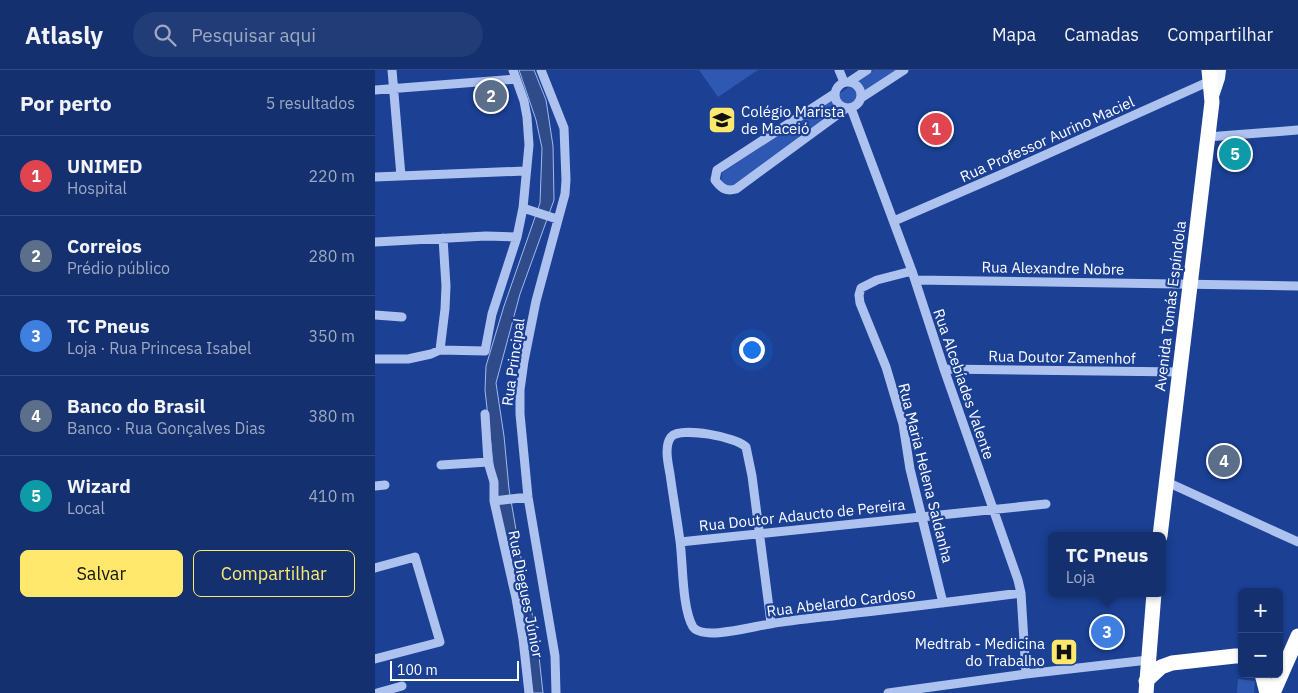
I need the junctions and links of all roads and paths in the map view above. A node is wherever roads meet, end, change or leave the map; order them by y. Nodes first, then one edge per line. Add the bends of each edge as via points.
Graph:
1 (392, 70) edge
2 (541, 70) edge
3 (839, 70) edge
4 (867, 70) edge
5 (905, 70) edge
6 (1213, 74) edge
7 (514, 75) edge
8 (847, 82) junction
9 (394, 89) junction
10 (375, 90) edge
11 (834, 94) junction
12 (861, 98) junction
13 (848, 109) junction
14 (1298, 130) edge
15 (1207, 137) junction
16 (525, 171) junction
17 (375, 176) edge
18 (401, 176) junction
19 (523, 208) junction
20 (555, 219) junction
21 (894, 221) junction
22 (517, 237) junction
23 (443, 238) junction
24 (375, 242) edge
25 (913, 275) junction
26 (1190, 283) junction
27 (1298, 286) edge
28 (375, 315) edge
29 (402, 318) dead end
30 (440, 350) junction
31 (375, 359) edge
32 (944, 369) junction
33 (1181, 372) junction
34 (485, 414) dead end
35 (488, 462) junction
36 (441, 465) dead end
37 (1167, 482) junction
38 (375, 486) edge
39 (385, 486) dead end
40 (528, 497) junction
41 (495, 501) junction
42 (1046, 504) dead end
43 (992, 509) junction
44 (921, 516) junction
45 (1161, 532) edge
46 (760, 534) junction
47 (680, 542) junction
48 (1298, 542) edge
49 (375, 568) edge
50 (1021, 593) junction
51 (1154, 597) edge
52 (943, 603) junction
53 (771, 623) junction
54 (1297, 638) edge
55 (1283, 642) edge
56 (1149, 644) junction
57 (1238, 648) edge
58 (1238, 656) edge
59 (375, 659) edge
60 (1148, 660) junction
61 (1027, 674) junction
62 (1263, 678) edge
63 (402, 686) dead end
64 (1146, 687) edge
65 (377, 693) edge
66 (529, 693) edge
67 (556, 693) edge
68 (888, 693) edge
69 (1267, 693) edge
70 (1273, 693) edge

1 - 9 street
2 - 20 street, Rua Principal via 565,137 565,194
3 - 8 street
4 - 8 street
5 - 12 street
6 - 15 highway, Avenida Tomás Espíndola
6 - 21 street, Rua Professor Aurino Maciel via 1016,168
7 - 9 street
7 - 16 street via 525,100 527,117 529,144
8 - 11 street
8 - 12 street via 857,85
9 - 10 street
9 - 18 street
11 - 13 street via 837,104
11 - 13 street via 717,170 715,180 719,186 727,190 736,189
12 - 13 street via 858,104
13 - 21 street, Rua Alcebíades Valente
14 - 15 street
15 - 26 highway, Avenida Tomás Espíndola
16 - 18 street
16 - 19 street
17 - 18 street
19 - 20 street
19 - 22 street
20 - 40 street, Rua Principal via 535,301 521,390 520,414
21 - 25 street, Rua Alcebíades Valente
22 - 23 street
22 - 30 street via 492,314 485,351
23 - 24 street
23 - 30 street via 446,294
25 - 26 street, Rua Alexandre Nobre
25 - 32 street, Rua Alcebíades Valente
25 - 44 street, Rua Maria Helena Saldanha via 877,280 861,288 859,295 903,424
26 - 27 street, Rua Alexandre Nobre
26 - 33 highway, Avenida Tomás Espíndola
28 - 29 street
30 - 31 street via 408,359
32 - 33 street, Rua Doutor Zamenhof
32 - 43 street, Rua Alcebíades Valente
33 - 37 highway, Avenida Tomás Espíndola
34 - 35 street, Rua Diegues Júnior
35 - 36 street
35 - 41 street, Rua Diegues Júnior
37 - 45 highway, Avenida Tomás Espíndola
37 - 48 street
38 - 39 street
40 - 41 street
40 - 67 street, Rua Principal via 555,656
41 - 66 street, Rua Diegues Júnior via 516,598
42 - 43 street, Rua Doutor Adaucto de Pereira
43 - 44 street, Rua Doutor Adaucto de Pereira
43 - 50 street, Rua Alcebíades Valente
44 - 46 street, Rua Doutor Adaucto de Pereira
44 - 52 street, Rua Maria Helena Saldanha
46 - 47 street, Rua Doutor Adaucto de Pereira
46 - 47 street via 749,453 744,444 736,439 677,433 668,442 668,463
46 - 53 street
47 - 53 street, Rua Abelardo Cardoso via 686,601 693,627 707,633
49 - 59 street via 415,557 440,642
50 - 52 street, Rua Abelardo Cardoso
50 - 61 street, Rua Alcebíades Valente
51 - 56 highway
52 - 53 street, Rua Abelardo Cardoso
54 - 55 highway
54 - 70 highway
56 - 57 highway via 1161,654 1173,656
56 - 60 highway
58 - 64 highway via 1172,663 1161,667
60 - 61 street
60 - 64 highway
61 - 68 street
62 - 69 highway
63 - 65 street

